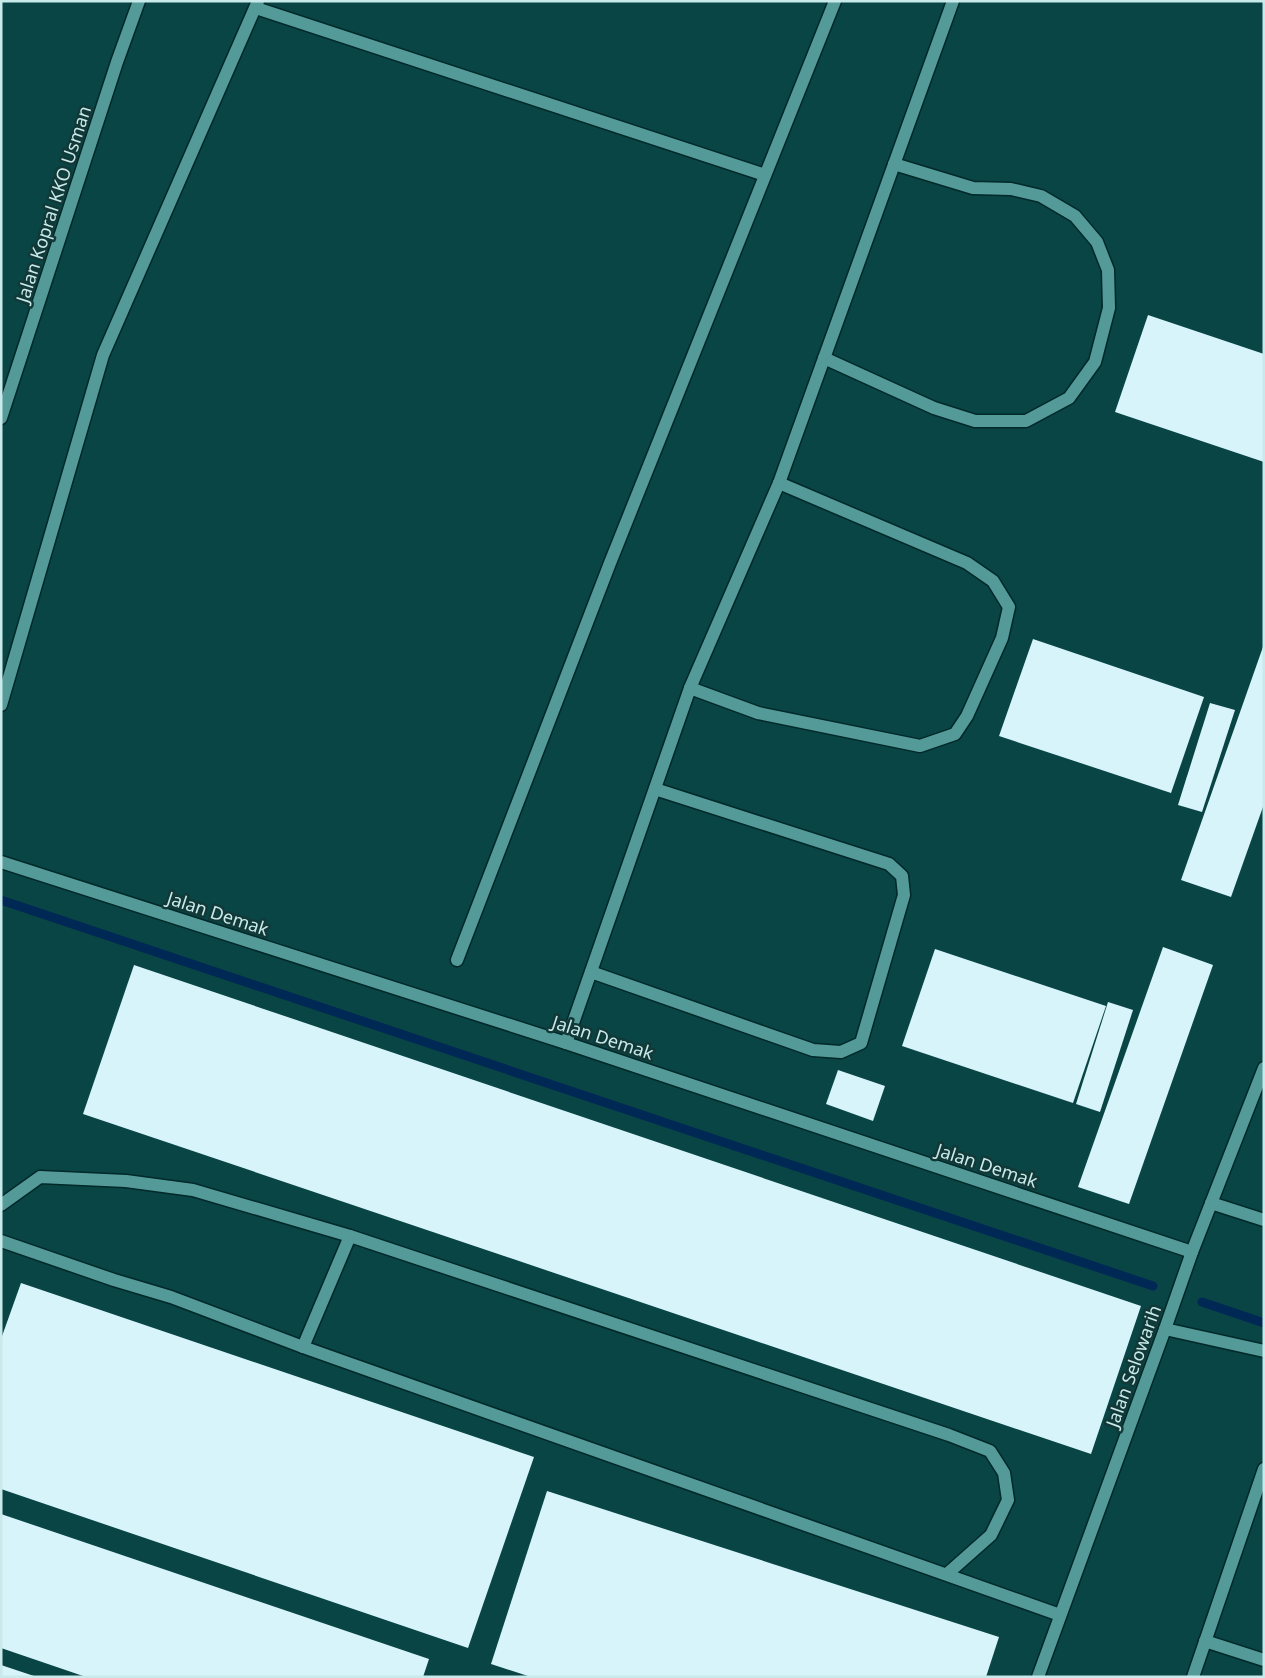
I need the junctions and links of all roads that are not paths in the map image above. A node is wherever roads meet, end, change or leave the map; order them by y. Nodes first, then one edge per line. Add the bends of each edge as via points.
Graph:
1 (139, 1) edge
2 (835, 1) edge
3 (953, 1) edge
4 (257, 5) edge
5 (894, 164) junction
6 (765, 175) junction
7 (824, 358) junction
8 (1, 418) edge
9 (779, 483) junction
10 (690, 688) junction
11 (1, 705) edge
12 (655, 789) junction
13 (1, 862) edge
14 (457, 960) dead end
15 (591, 972) junction
16 (566, 1043) junction
17 (1264, 1068) edge
18 (1211, 1203) junction
19 (1, 1205) edge
20 (1264, 1220) edge
21 (350, 1236) junction
22 (1, 1241) edge
23 (1192, 1252) junction
24 (1166, 1329) junction
25 (303, 1347) junction
26 (1264, 1351) edge
27 (1264, 1469) edge
28 (947, 1574) junction
29 (1060, 1615) junction
30 (1205, 1641) junction
31 (1264, 1660) edge
32 (1038, 1677) edge
33 (1193, 1677) edge

1 - 8 main road, Jalan Kopral KKO Usman
2 - 6 main road
3 - 5 main road
4 - 6 main road
4 - 11 main road via 103,355
5 - 7 main road
5 - 7 main road via 973,188 1011,189 1041,196 1075,216 1097,242 1108,270 1109,308 1094,362 1070,398 1026,421 975,422 934,408
6 - 14 main road via 610,563
7 - 9 main road
9 - 10 main road
9 - 10 main road via 967,563 993,581 1009,607 1002,638 967,716 954,734 920,746 758,713
10 - 12 main road
12 - 15 main road
12 - 15 main road via 889,864 902,876 904,895 861,1043 840,1052 813,1050
13 - 16 main road, Jalan Demak
15 - 16 main road
16 - 23 main road, Jalan Demak
17 - 18 main road, Jalan Selowarih
18 - 20 main road
18 - 23 main road, Jalan Selowarih
19 - 21 main road via 40,1176 126,1181 194,1190
21 - 25 main road
21 - 28 main road via 990,1451 1004,1474 1008,1500 991,1535
22 - 25 main road via 171,1297
23 - 24 main road, Jalan Selowarih
24 - 26 main road
24 - 29 main road, Jalan Selowarih
25 - 28 main road
27 - 30 main road
28 - 29 main road
29 - 32 main road, Jalan Selowarih
30 - 31 main road
30 - 33 main road

